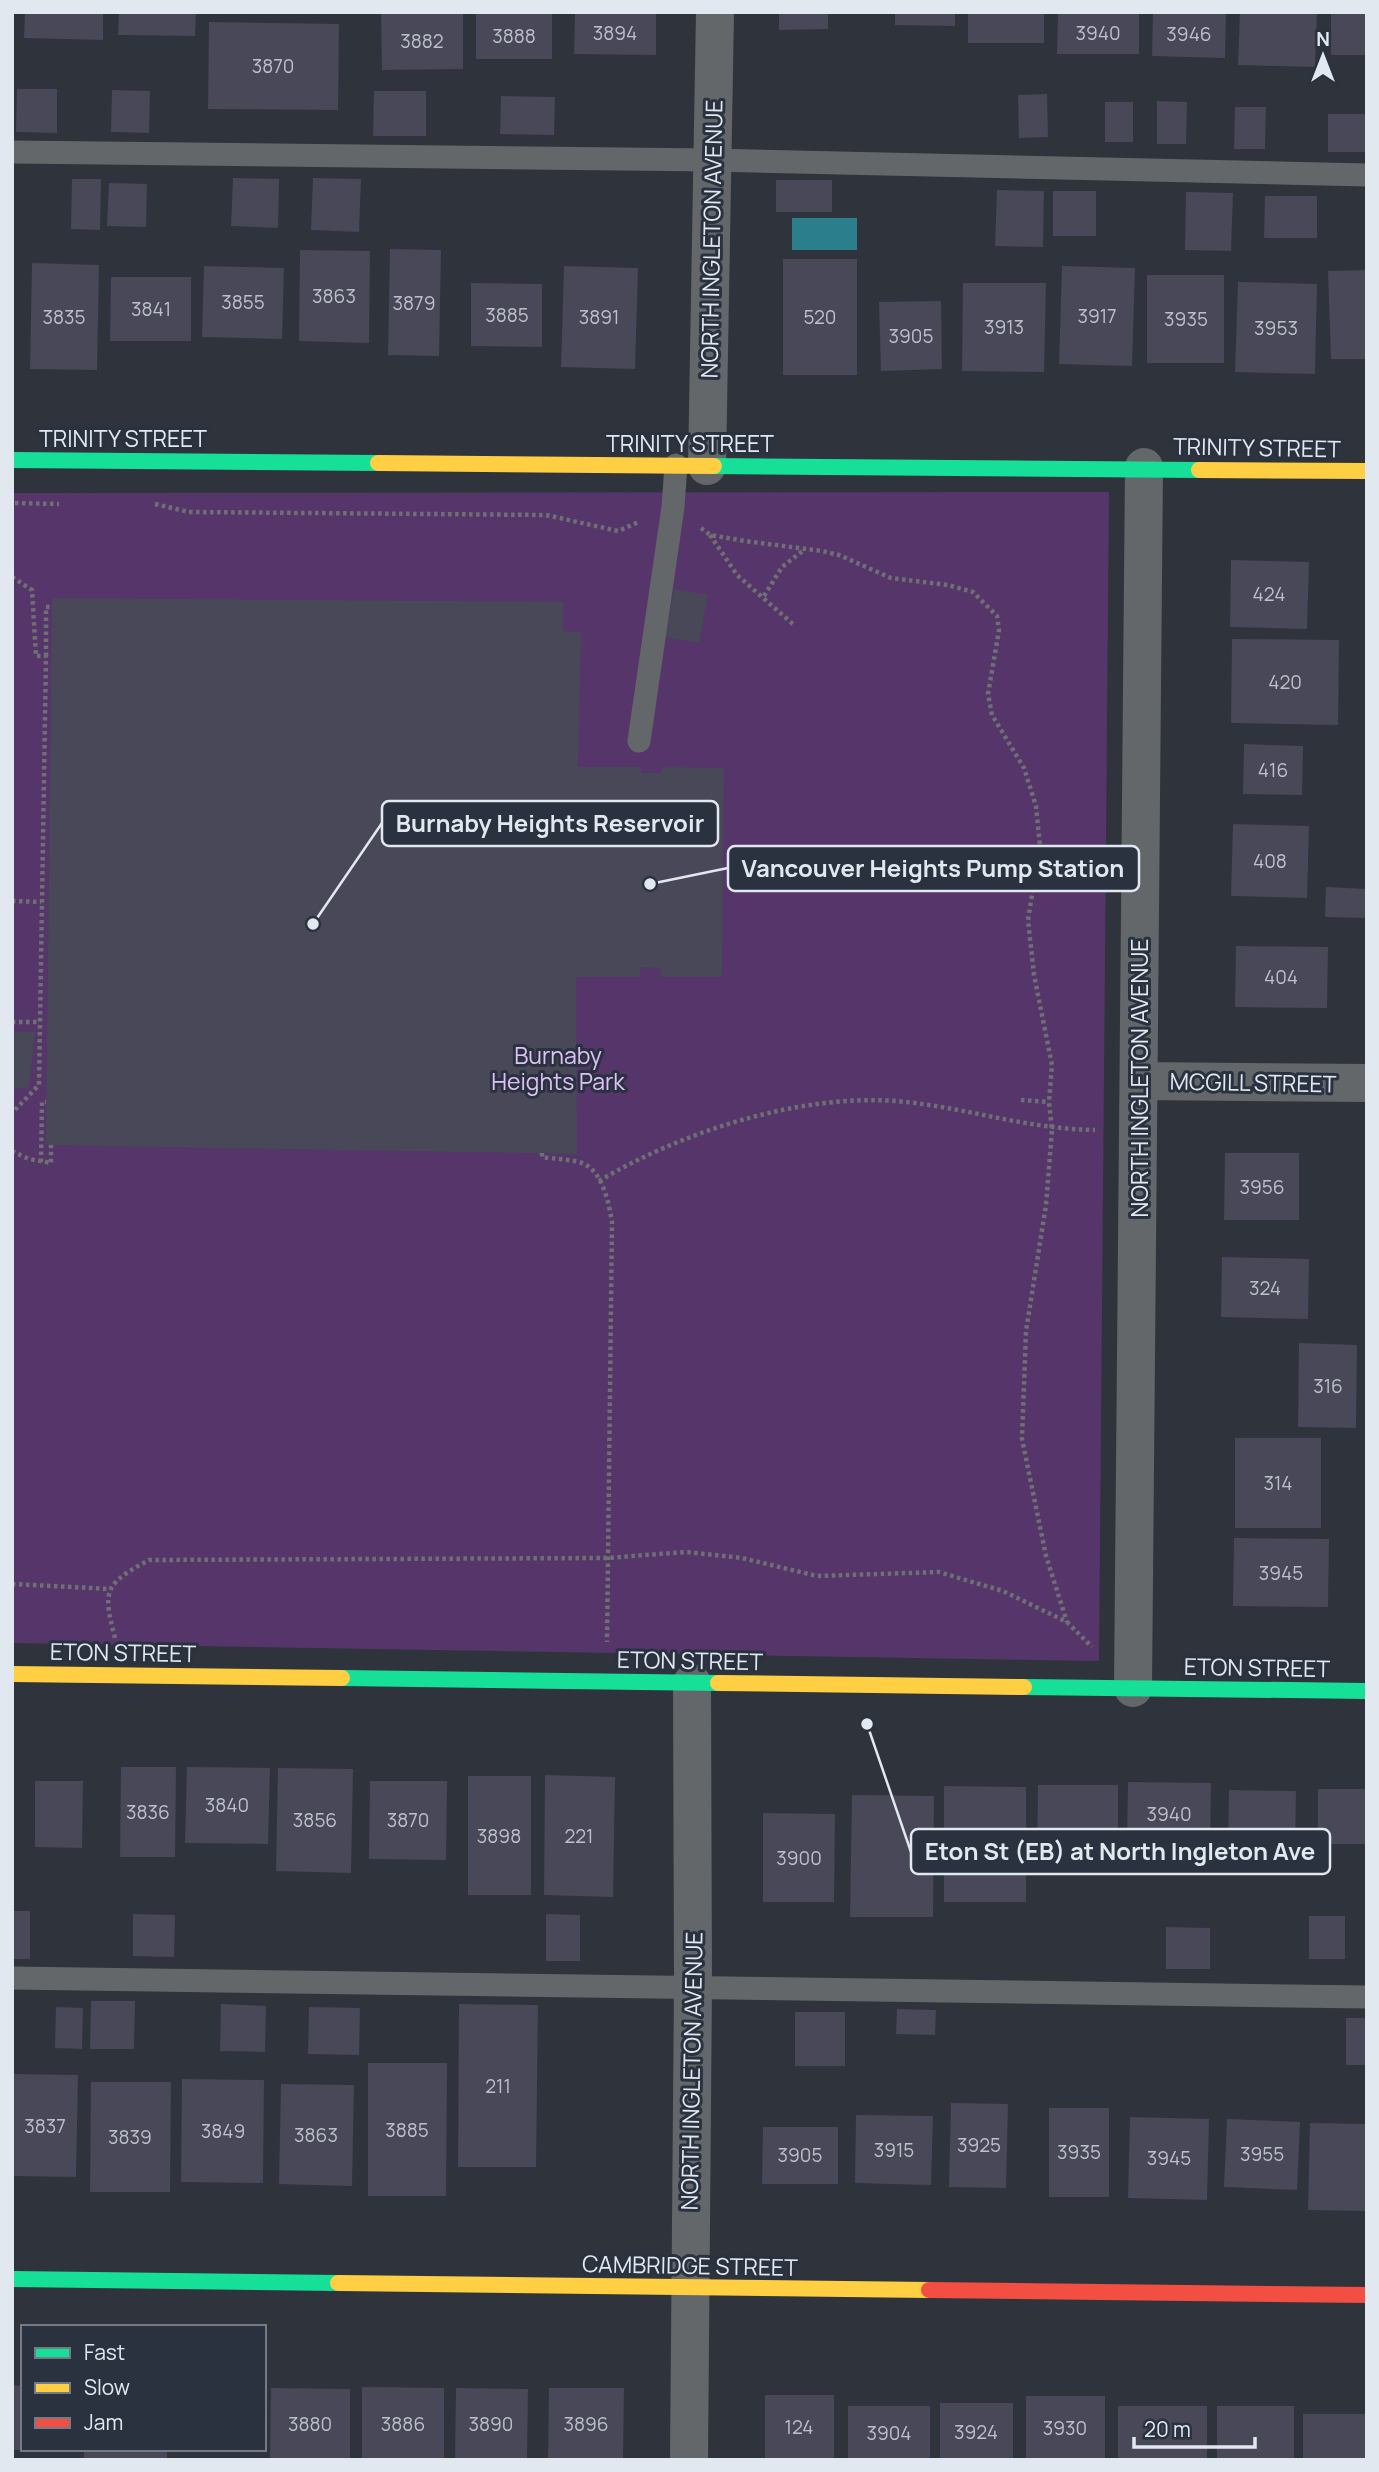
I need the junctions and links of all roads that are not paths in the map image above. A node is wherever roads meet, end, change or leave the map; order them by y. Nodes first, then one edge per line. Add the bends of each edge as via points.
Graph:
1 (715, 12) edge
2 (12, 152) edge
3 (712, 160) junction
4 (1367, 175) edge
5 (12, 460) edge
6 (691, 466) junction
7 (1143, 467) junction
8 (1367, 471) edge
9 (639, 741) dead end
10 (1139, 1081) junction
11 (1367, 1083) edge
12 (12, 1674) edge
13 (692, 1683) junction
14 (1126, 1688) junction
15 (1367, 1691) edge
16 (12, 1978) edge
17 (693, 1986) junction
18 (1367, 1997) edge
19 (12, 2279) edge
20 (689, 2288) junction
21 (1367, 2295) edge
22 (689, 2460) edge

1 - 3 street, NORTH INGLETON AVENUE
2 - 3 lane
3 - 4 lane
3 - 6 street, NORTH INGLETON AVENUE
5 - 6 street, TRINITY STREET
6 - 7 street, TRINITY STREET
6 - 9 lane via 673,507
7 - 8 street, TRINITY STREET
7 - 10 street, NORTH INGLETON AVENUE
10 - 11 street, MCGILL STREET
10 - 14 street, NORTH INGLETON AVENUE
12 - 13 street, ETON STREET
13 - 14 street, ETON STREET
13 - 17 street, NORTH INGLETON AVENUE
14 - 15 street, ETON STREET
16 - 17 lane
17 - 18 lane
17 - 20 street, NORTH INGLETON AVENUE
19 - 20 street, CAMBRIDGE STREET
20 - 21 street, CAMBRIDGE STREET
20 - 22 street, NORTH INGLETON AVENUE

